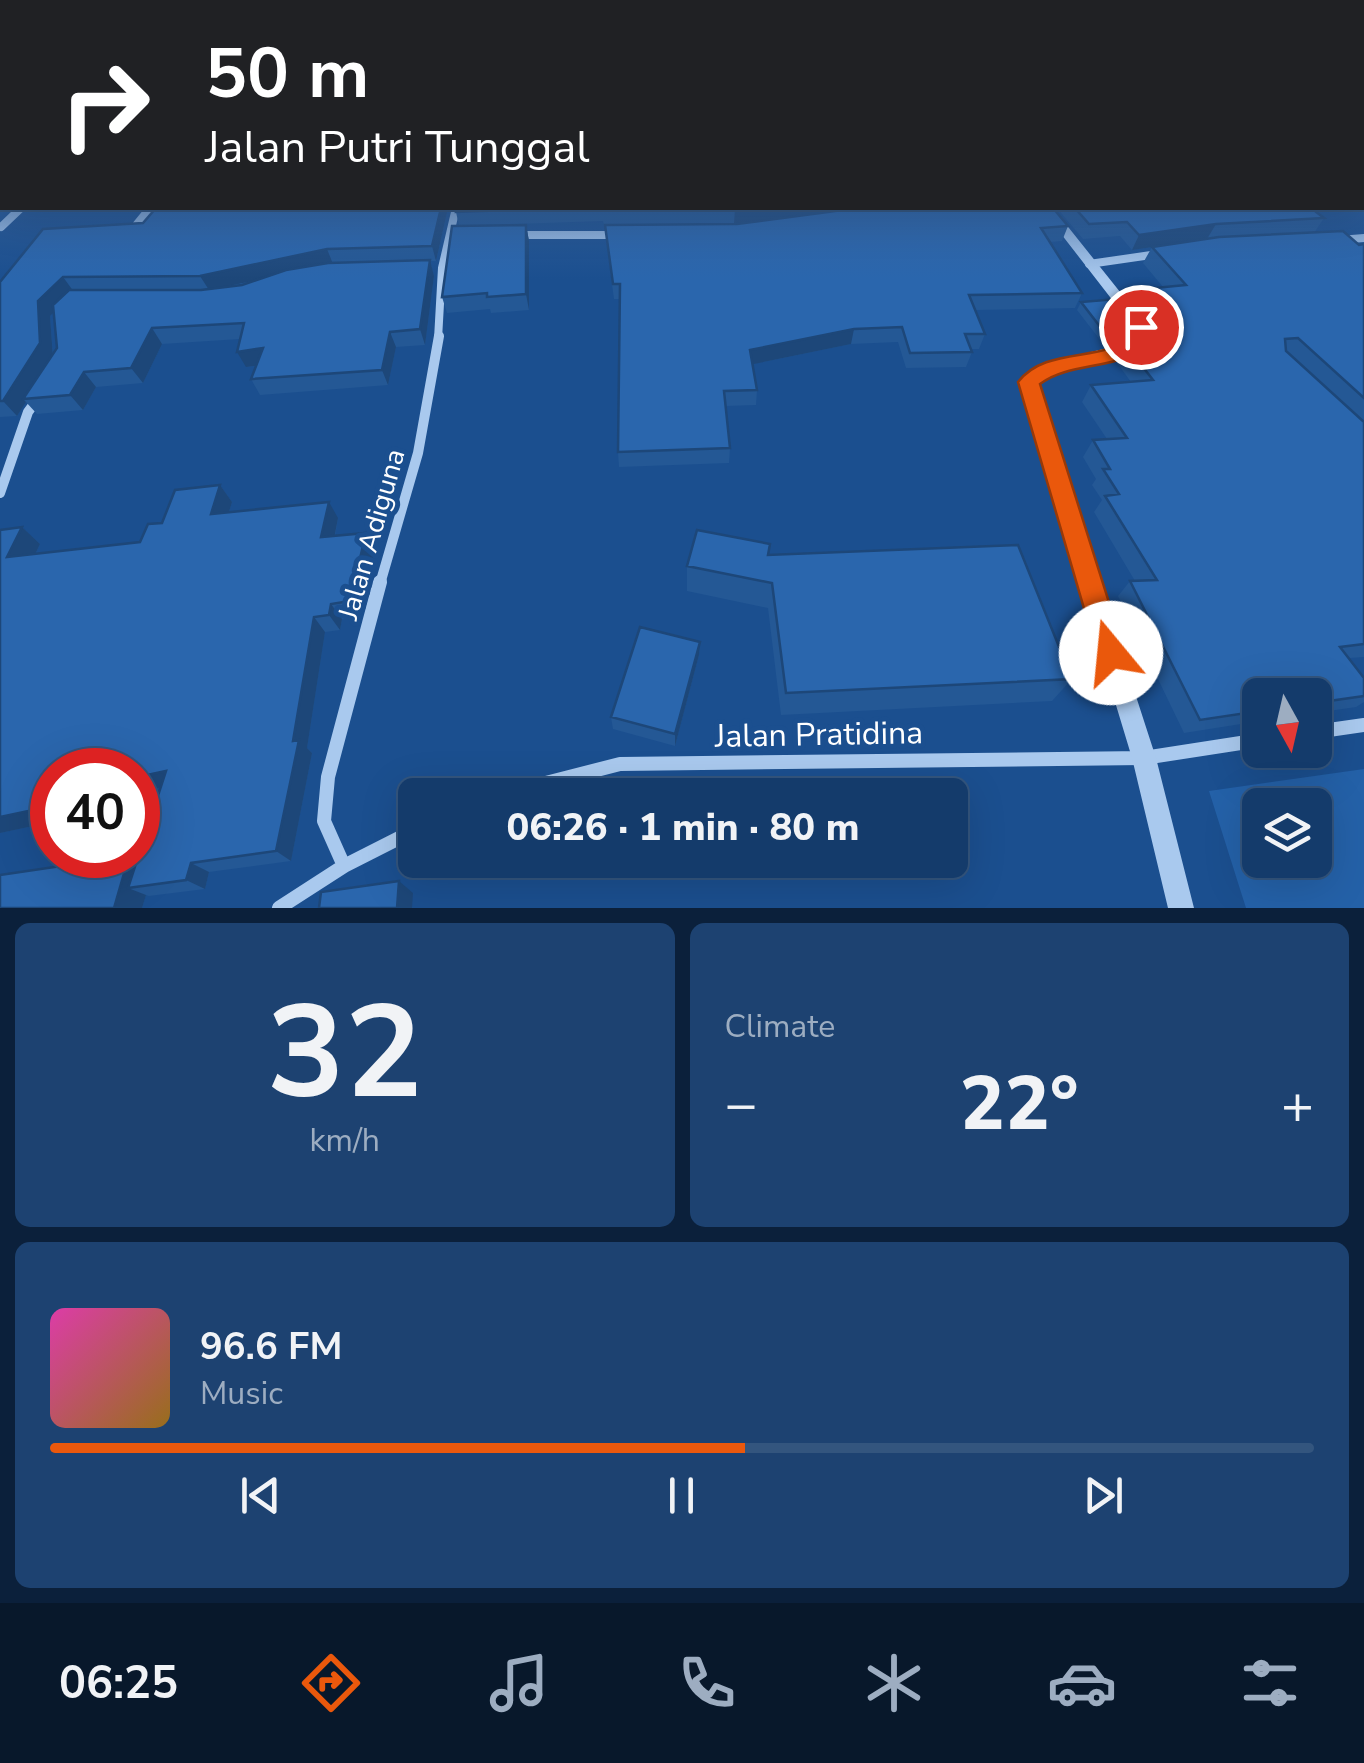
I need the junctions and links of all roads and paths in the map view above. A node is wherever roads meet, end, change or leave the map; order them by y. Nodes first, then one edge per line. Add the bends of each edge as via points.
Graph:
1 (148, 210) edge
2 (456, 210) edge
3 (1049, 210) edge
4 (136, 224) edge
5 (450, 234) junction
6 (466, 234) edge
7 (640, 234) edge
8 (497, 235) edge
9 (1364, 238) edge
10 (1324, 241) edge
11 (1168, 252) edge
12 (1090, 264) junction
13 (425, 268) edge
14 (442, 268) junction
15 (46, 386) edge
16 (0, 493) edge
17 (1364, 725) edge
18 (1332, 730) edge
19 (1242, 743) edge
20 (1144, 758) junction
21 (565, 778) edge
22 (398, 839) edge
23 (344, 866) junction
24 (280, 908) edge
25 (1181, 908) edge

1 - 4 street
2 - 5 street, Jalan Adiguna
3 - 12 street
5 - 6 street
5 - 14 street, Jalan Adiguna
7 - 8 street
9 - 10 street
11 - 12 street
12 - 20 street via 1143,338 1128,351 1048,368 1029,382 1029,391
13 - 14 street
14 - 23 street, Jalan Adiguna via 438,346 418,453 328,777 324,820
15 - 16 street via 28,412
17 - 18 street
19 - 20 street, Jalan Pratidina
20 - 21 street, Jalan Pratidina via 620,764
20 - 25 street
22 - 23 street
23 - 24 street

